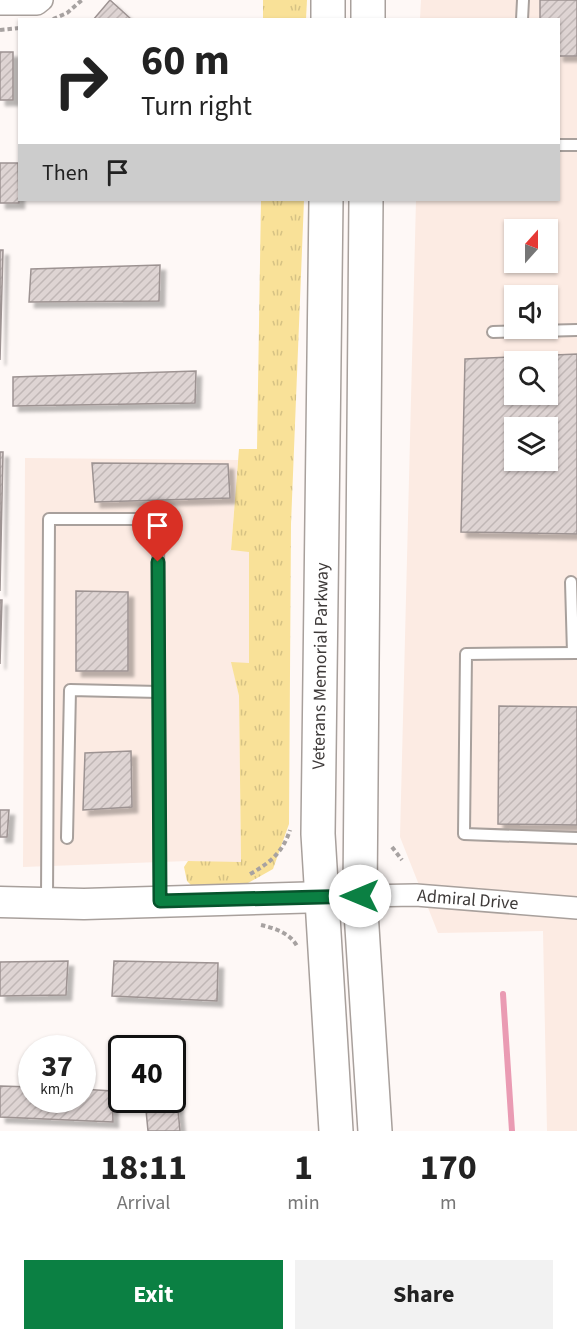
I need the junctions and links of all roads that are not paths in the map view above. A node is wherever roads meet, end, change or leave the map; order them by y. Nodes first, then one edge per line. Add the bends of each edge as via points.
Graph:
1 (42, 0) edge
2 (328, 0) edge
3 (368, 0) edge
4 (523, 0) edge
5 (0, 4) edge
6 (328, 18) edge
7 (368, 18) edge
8 (522, 18) edge
9 (560, 145) edge
10 (577, 145) edge
11 (326, 201) edge
12 (366, 201) edge
13 (577, 330) edge
14 (493, 332) dead end
15 (571, 582) dead end
16 (575, 653) edge
17 (159, 692) junction
18 (67, 838) dead end
19 (577, 838) edge
20 (321, 896) junction
21 (360, 896) junction
22 (160, 901) junction
23 (0, 902) edge
24 (47, 903) junction
25 (577, 908) edge
26 (336, 1131) edge
27 (375, 1131) edge

1 - 5 street via 37,4
2 - 6 highway
3 - 7 highway
4 - 8 lane
9 - 10 lane
11 - 20 highway, Veterans Memorial Parkway via 318,834
12 - 21 highway
13 - 14 lane
15 - 16 lane
16 - 19 lane via 466,654 464,834
17 - 18 lane via 70,690
17 - 22 lane
17 - 24 lane via 158,519 49,519
20 - 21 street, Admiral Drive
20 - 22 street, Admiral Drive
20 - 26 highway, Veterans Memorial Parkway
21 - 25 street, Admiral Drive via 416,895
21 - 27 highway
22 - 24 street, Admiral Drive
23 - 24 street, Admiral Drive

